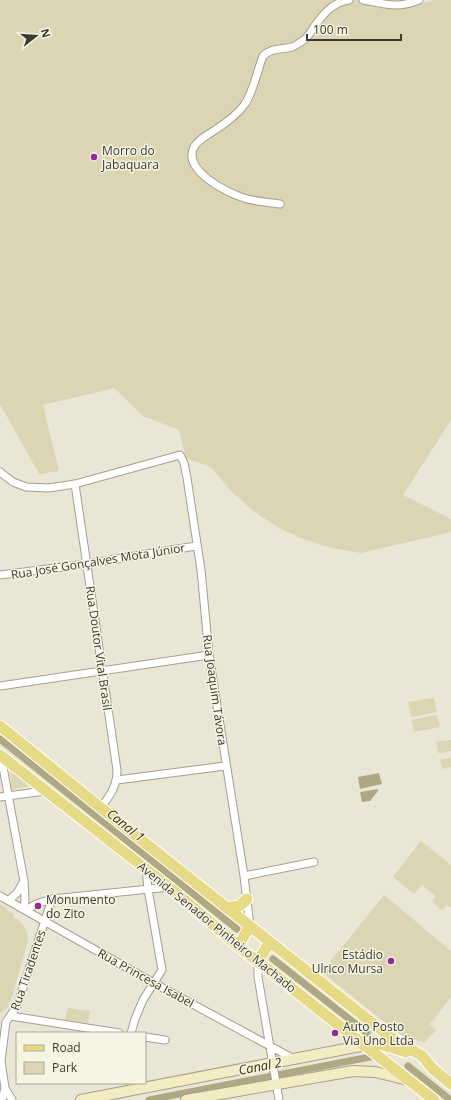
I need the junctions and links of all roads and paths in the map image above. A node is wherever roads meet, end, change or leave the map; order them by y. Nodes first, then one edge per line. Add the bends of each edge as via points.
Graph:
1 (349, 0) edge
2 (363, 0) edge
3 (419, 0) edge
4 (280, 204) dead end
5 (0, 472) edge
6 (75, 484) junction
7 (196, 546) junction
8 (86, 564) junction
9 (0, 575) edge
10 (209, 655) junction
11 (102, 672) junction
12 (0, 686) edge
13 (0, 726) edge
14 (1, 756) edge
15 (226, 766) junction
16 (117, 780) junction
17 (45, 791) junction
18 (9, 796) junction
19 (0, 797) edge
20 (101, 808) junction
21 (314, 862) dead end
22 (146, 869) junction
23 (244, 876) junction
24 (24, 881) junction
25 (168, 886) junction
26 (148, 889) junction
27 (0, 896) edge
28 (52, 899) junction
29 (247, 899) junction
30 (8, 900) junction
31 (227, 908) junction
32 (25, 910) junction
33 (44, 921) junction
34 (250, 926) junction
35 (270, 942) junction
36 (238, 946) junction
37 (258, 961) junction
38 (153, 982) junction
39 (11, 1016) junction
40 (3, 1022) edge
41 (114, 1032) edge
42 (131, 1032) edge
43 (146, 1037) edge
44 (165, 1040) dead end
45 (366, 1045) junction
46 (270, 1047) junction
47 (416, 1058) junction
48 (294, 1059) junction
49 (0, 1061) edge
50 (273, 1066) junction
51 (433, 1068) junction
52 (400, 1072) junction
53 (410, 1080) junction
54 (276, 1082) junction
55 (145, 1084) edge
56 (146, 1084) edge
57 (451, 1084) edge
58 (131, 1086) edge
59 (5, 1088) junction
60 (2, 1100) edge
61 (12, 1100) edge
62 (81, 1100) edge
63 (186, 1100) edge
64 (278, 1100) edge
65 (434, 1100) edge

1 - 4 street via 330,7 307,38 298,44 267,52 263,56 245,104 234,116 199,140 194,147 193,161 203,176 240,197
2 - 3 street via 392,6
5 - 6 street via 13,482 32,487 49,488
6 - 7 street, Rua Joaquim Távora via 180,456 188,478
6 - 8 street, Rua Doutor Vital Brasil
7 - 8 street, Rua José Gonçalves Mota Júnior
7 - 10 street, Rua Joaquim Távora via 201,570
8 - 9 street, Rua José Gonçalves Mota Júnior
8 - 11 street, Rua Doutor Vital Brasil
10 - 11 street
10 - 15 street, Rua Joaquim Távora
11 - 12 street
11 - 16 street, Rua Doutor Vital Brasil
13 - 20 main road, Avenida Senador Pinheiro Machado
14 - 17 main road, Avenida Senador Pinheiro Machado
14 - 18 street
15 - 16 street
15 - 23 street, Rua Joaquim Távora
16 - 20 street
17 - 18 street
17 - 22 main road, Avenida Senador Pinheiro Machado
18 - 19 street
18 - 24 street
20 - 31 main road, Avenida Senador Pinheiro Machado
21 - 23 street
22 - 25 main road, Avenida Senador Pinheiro Machado
22 - 26 street
23 - 29 street, Rua Joaquim Távora
24 - 30 street
24 - 32 street
25 - 26 street
25 - 36 main road, Avenida Senador Pinheiro Machado
26 - 28 street
26 - 38 street via 162,965 160,975
27 - 30 street, Rua Princesa Isabel
28 - 32 street
28 - 33 street, Rua Tiradentes
29 - 31 main road via 239,906
29 - 34 street, Rua Joaquim Távora
30 - 32 street, Rua Princesa Isabel
31 - 34 main road, Avenida Senador Pinheiro Machado
32 - 33 street, Rua Princesa Isabel
33 - 38 street, Rua Princesa Isabel
33 - 39 street, Rua Tiradentes via 17,1006
34 - 35 main road, Avenida Senador Pinheiro Machado
34 - 36 main road
35 - 37 main road
35 - 51 main road, Avenida Senador Pinheiro Machado via 390,1037 422,1056
36 - 37 main road, Avenida Senador Pinheiro Machado
37 - 45 main road, Avenida Senador Pinheiro Machado
37 - 46 street via 258,977
38 - 42 street via 140,1006
38 - 46 street, Rua Princesa Isabel
39 - 40 street, Rua Tiradentes
39 - 41 street
40 - 49 street, Rua Tiradentes
43 - 44 street
45 - 47 main road via 380,1044
45 - 48 main road
45 - 52 main road, Avenida Senador Pinheiro Machado
46 - 48 street, Rua Princesa Isabel
46 - 50 street
47 - 51 main road
47 - 52 main road via 404,1058 399,1064
48 - 50 main road
49 - 59 street, Rua Tiradentes
50 - 54 street
50 - 56 main road
51 - 57 main road, Avenida Senador Pinheiro Machado
52 - 53 main road, Avenida Senador Pinheiro Machado
53 - 54 main road via 375,1072 353,1071
53 - 65 main road, Avenida Senador Pinheiro Machado
54 - 63 main road
54 - 64 street
55 - 58 main road
58 - 62 main road
59 - 60 street, Rua Tiradentes
59 - 61 street, Rua Tiradentes

